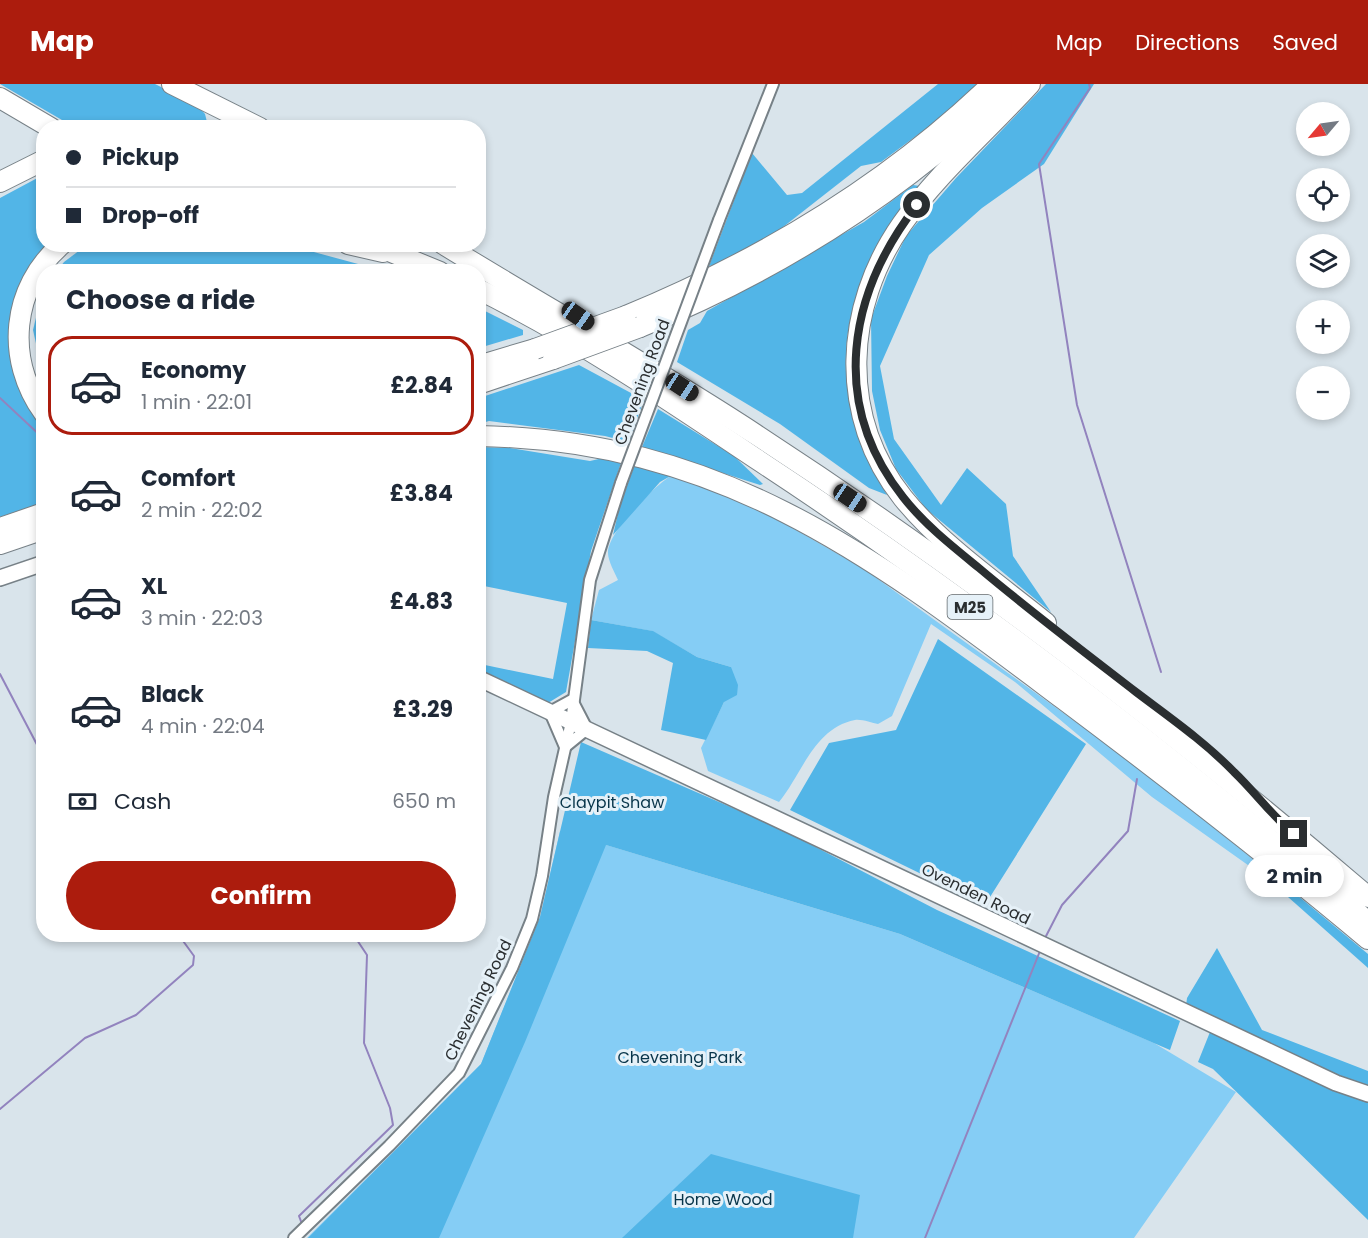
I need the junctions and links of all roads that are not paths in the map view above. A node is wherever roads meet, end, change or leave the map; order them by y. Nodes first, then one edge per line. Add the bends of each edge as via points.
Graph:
1 (172, 84) edge
2 (773, 84) edge
3 (992, 84) edge
4 (1014, 84) edge
5 (1030, 84) edge
6 (0, 98) edge
7 (37, 120) edge
8 (244, 120) edge
9 (36, 164) edge
10 (0, 182) edge
11 (54, 252) edge
12 (383, 252) edge
13 (393, 252) edge
14 (456, 252) edge
15 (478, 252) edge
16 (409, 258) junction
17 (44, 264) edge
18 (422, 264) edge
19 (477, 264) edge
20 (486, 270) edge
21 (36, 275) edge
22 (486, 294) edge
23 (633, 322) junction
24 (486, 364) edge
25 (646, 365) junction
26 (486, 381) edge
27 (36, 398) edge
28 (486, 437) edge
29 (36, 516) edge
30 (0, 528) edge
31 (36, 532) edge
32 (0, 544) edge
33 (36, 544) edge
34 (0, 555) edge
35 (36, 566) edge
36 (0, 578) edge
37 (486, 682) edge
38 (572, 700) junction
39 (550, 712) junction
40 (570, 722) junction
41 (587, 729) junction
42 (565, 747) junction
43 (1281, 824) junction
44 (1368, 897) edge
45 (1368, 922) edge
46 (1368, 939) edge
47 (1368, 1094) edge
48 (294, 1238) edge

1 - 8 highway
2 - 38 street, Chevening Road, bridge via 621,483 590,580
3 - 23 highway via 924,144 833,211
4 - 23 highway via 933,156 832,229 724,290
5 - 43 highway, M25 via 917,205 879,263 860,316 855,354 857,393 868,434 894,485 927,523 1018,600 1212,751
6 - 7 highway
9 - 10 highway
11 - 17 highway
12 - 16 highway
13 - 16 highway
14 - 19 highway, M25
15 - 25 highway
16 - 18 highway
20 - 25 highway, M25
21 - 27 highway via 18,326 22,373
22 - 45 highway, M25 via 667,401 932,579 1153,744
23 - 24 highway, bridge
23 - 26 highway, bridge via 553,359
25 - 43 highway, M25 via 980,589 1158,724
28 - 46 highway, M25 via 573,442 638,455 716,480 807,522 895,578 1048,688
29 - 30 highway
31 - 32 highway
33 - 34 highway
35 - 36 main road
37 - 39 main road, Ovenden Road
38 - 39 street
38 - 40 street, Chevening Road
38 - 41 street
39 - 40 main road, Ovenden Road
39 - 42 street
40 - 41 main road, Ovenden Road
40 - 42 street, Chevening Road
41 - 42 street
41 - 47 main road, Ovenden Road via 1336,1083
42 - 48 street, Chevening Road via 532,919 476,1045 459,1073
43 - 44 highway, M25

